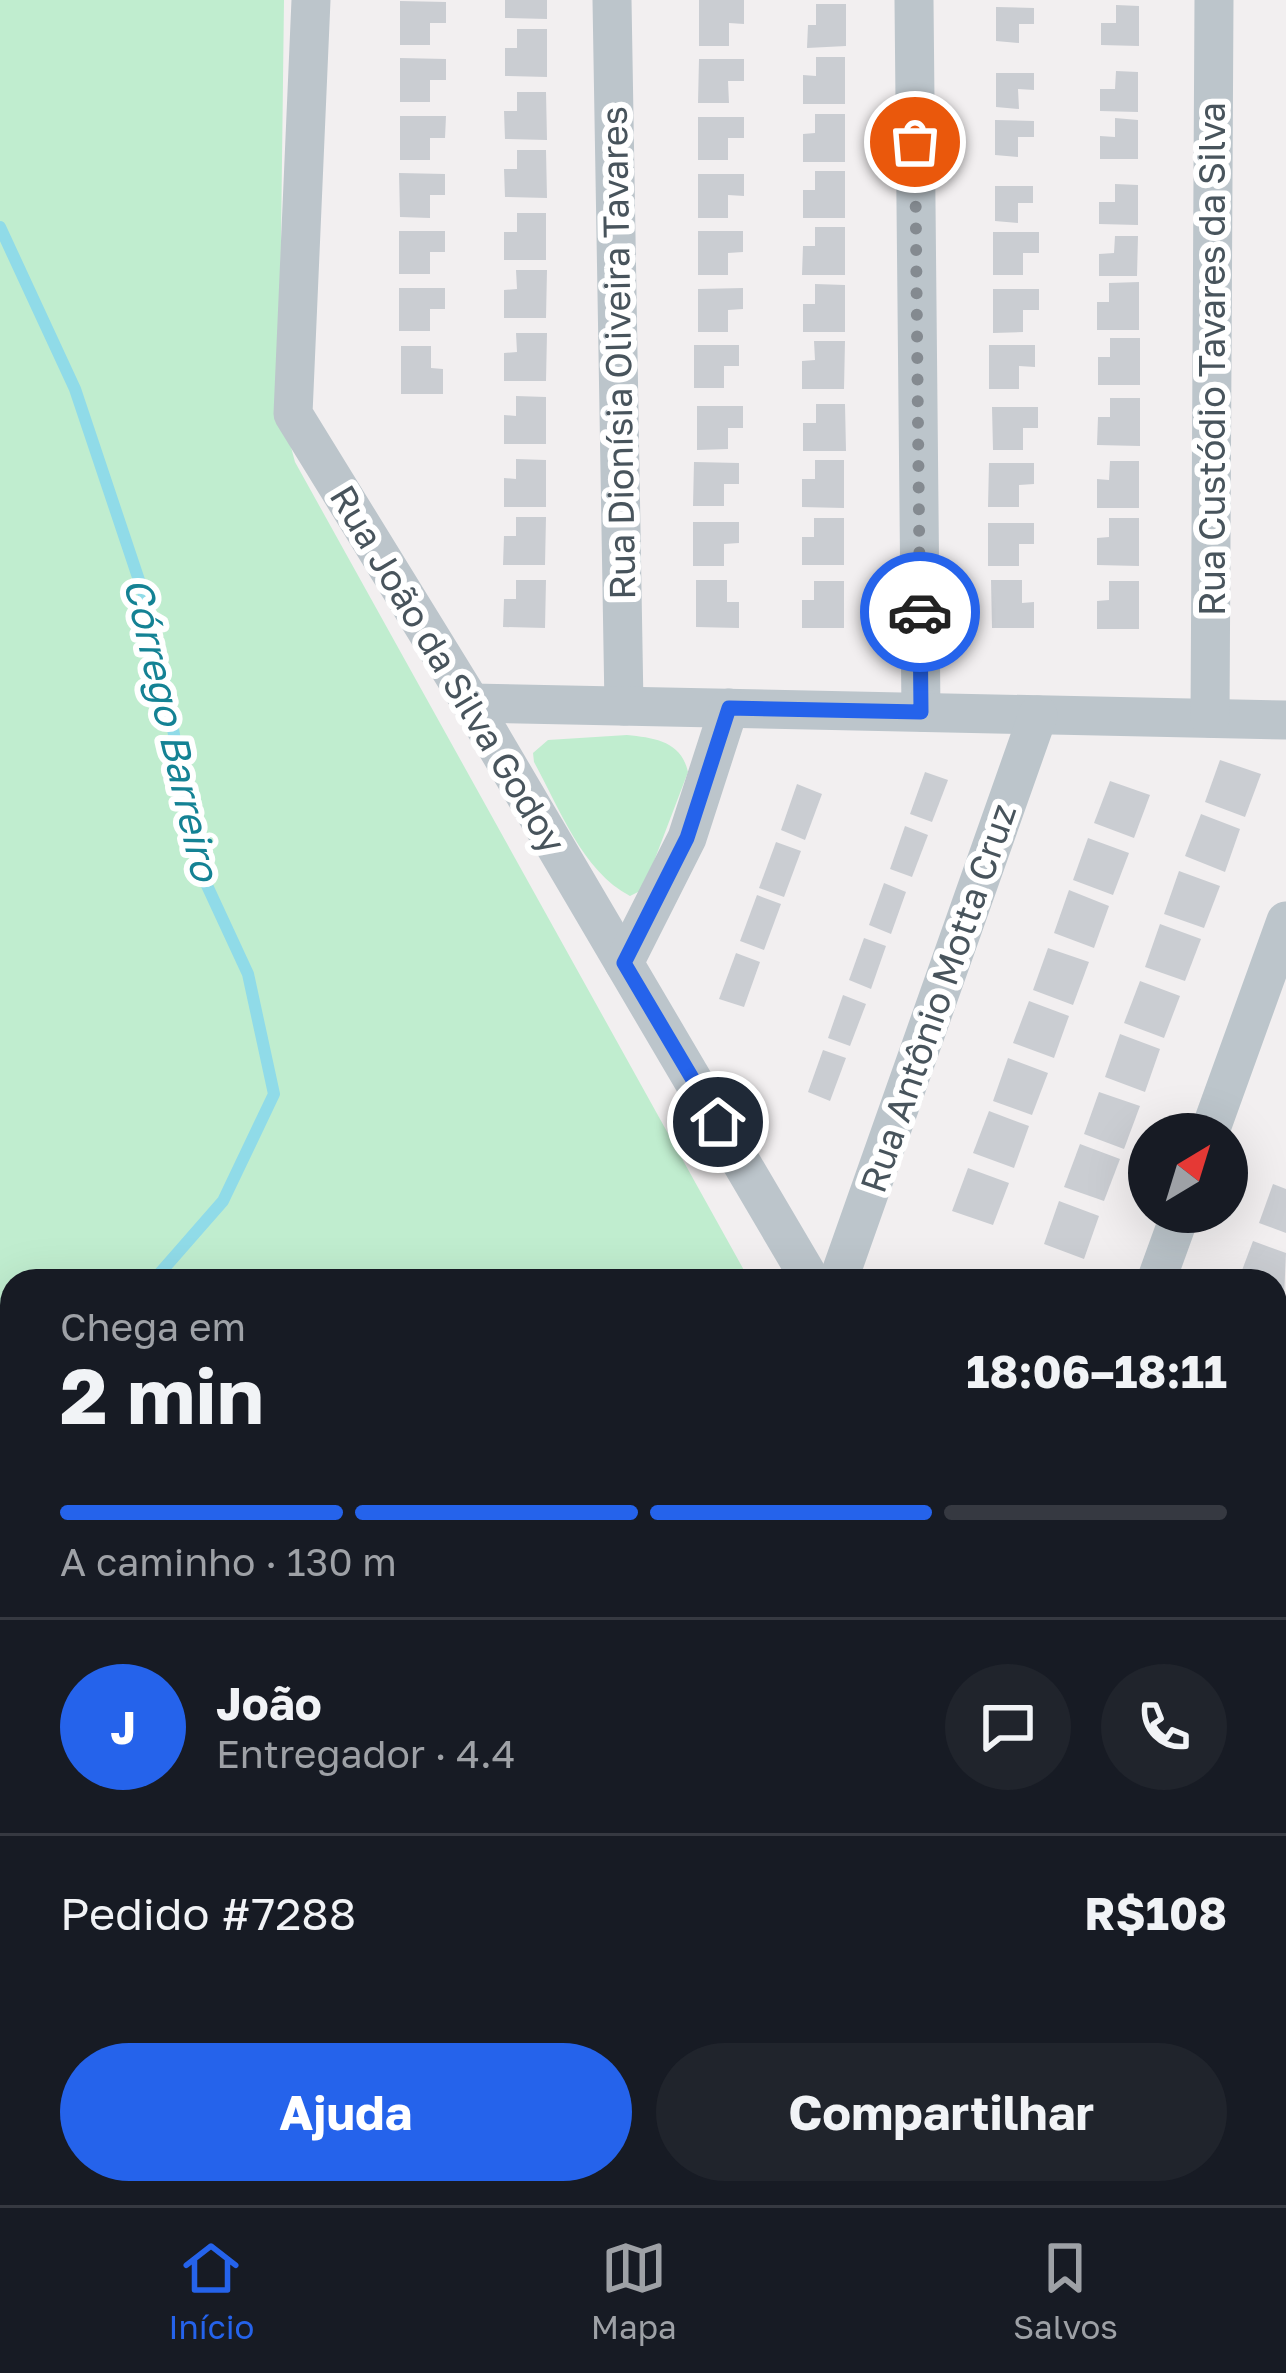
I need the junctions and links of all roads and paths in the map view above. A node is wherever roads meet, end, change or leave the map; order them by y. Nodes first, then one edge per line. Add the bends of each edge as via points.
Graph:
1 (311, 0) edge
2 (612, 0) edge
3 (914, 0) edge
4 (1214, 0) edge
5 (471, 703) junction
6 (624, 706) junction
7 (729, 708) junction
8 (921, 712) junction
9 (1038, 715) junction
10 (1210, 718) junction
11 (1286, 720) edge
12 (1286, 921) edge
13 (624, 963) junction
14 (1217, 1113) edge
15 (1173, 1233) edge
16 (804, 1269) edge
17 (842, 1269) edge
18 (1160, 1269) edge

1 - 5 street, Rua João da Silva Godoy via 293,415
2 - 6 street, Rua Dionísia Oliveira Tavares
3 - 8 street
4 - 10 street, Rua Custódio Tavares da Silva
5 - 6 street
5 - 13 street, Rua João da Silva Godoy
6 - 7 street
7 - 8 street
7 - 13 street via 687,838
8 - 9 street
9 - 10 street
9 - 17 street, Rua Antônio Motta Cruz
10 - 11 street
12 - 14 street
13 - 16 street, Rua João da Silva Godoy
15 - 18 street

